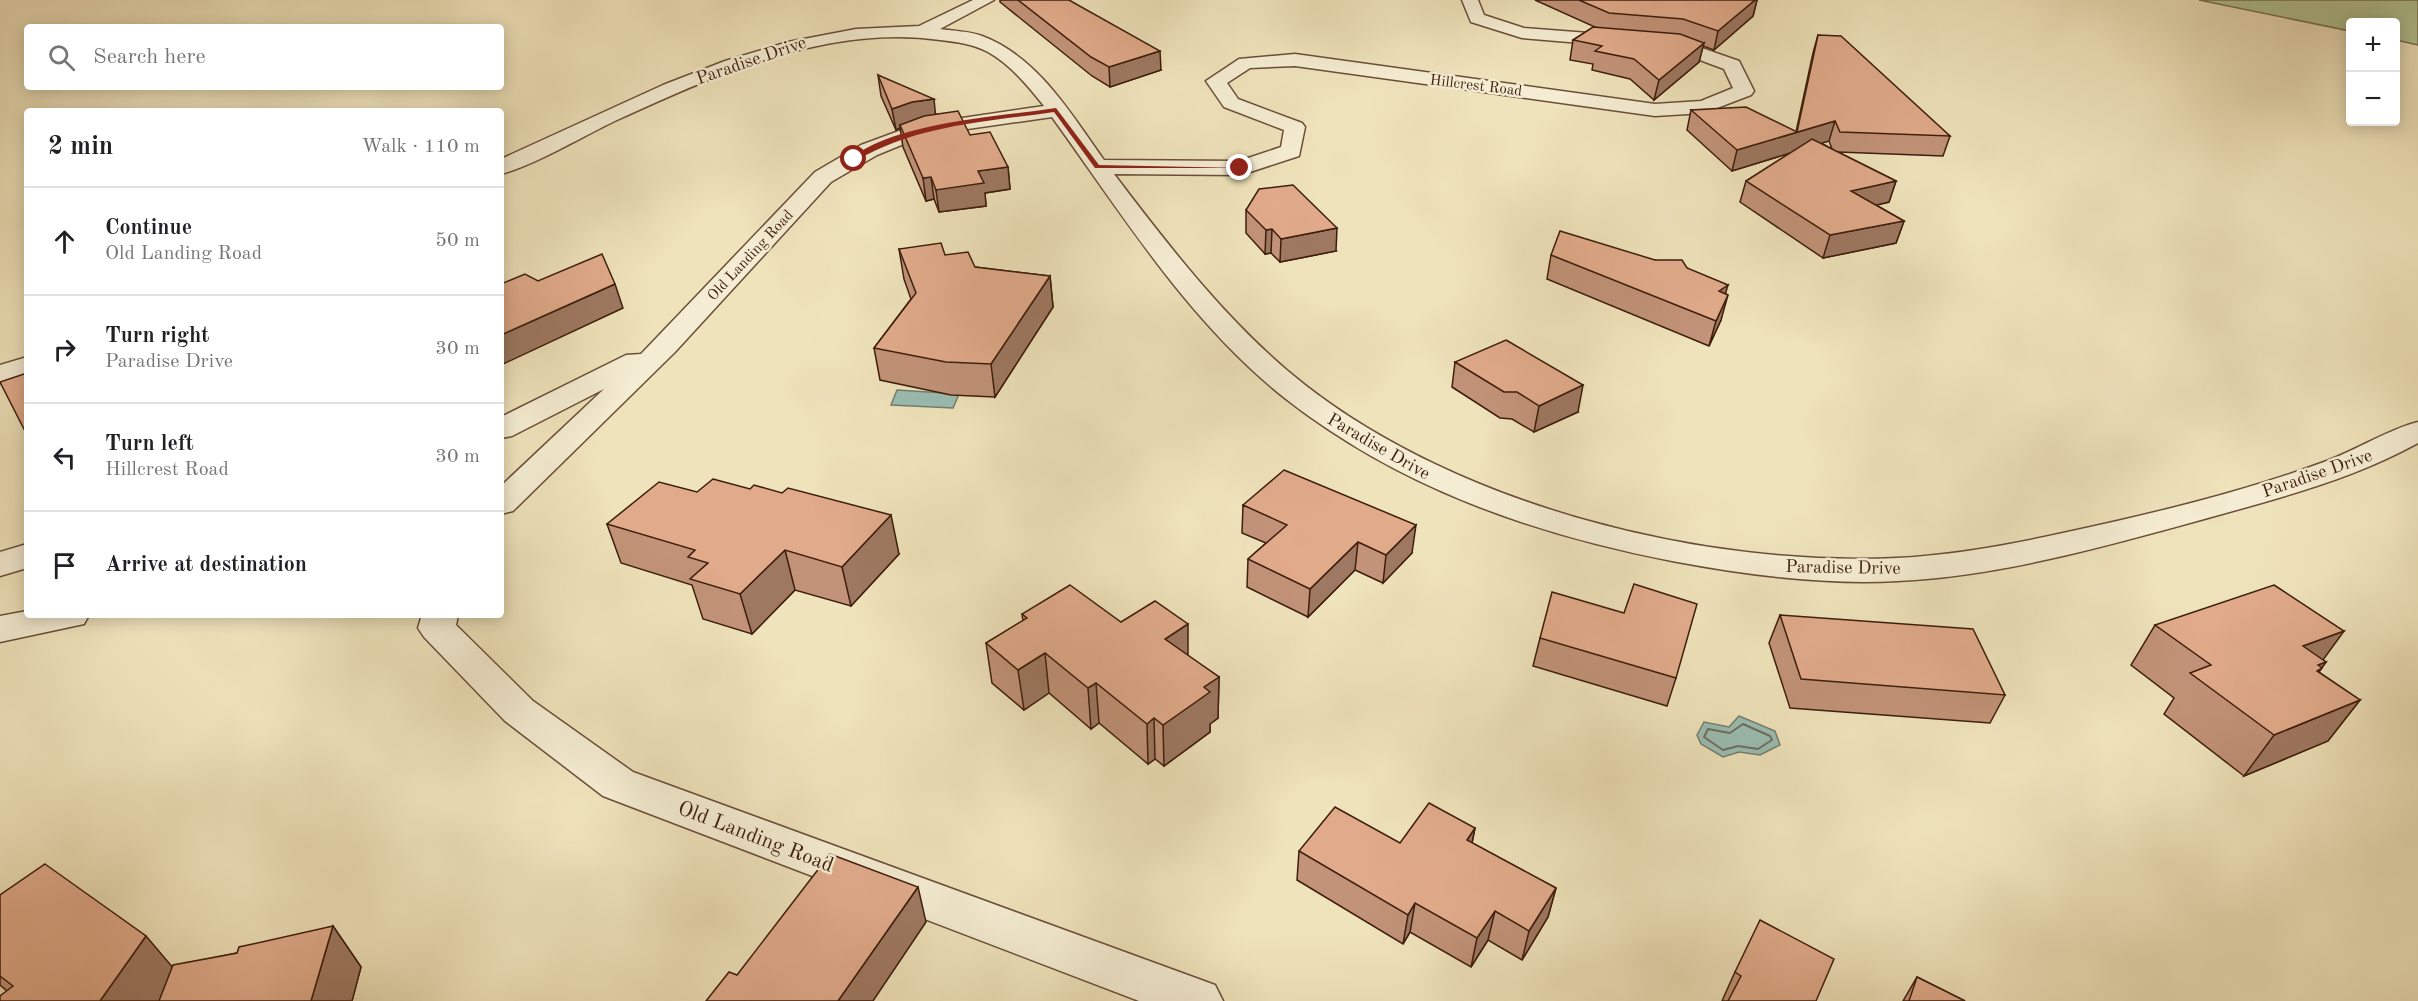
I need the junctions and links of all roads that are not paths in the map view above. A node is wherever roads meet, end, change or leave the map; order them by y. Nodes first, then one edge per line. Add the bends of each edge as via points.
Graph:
1 (986, 0) edge
2 (1470, 0) edge
3 (924, 30) junction
4 (1056, 110) junction
5 (504, 166) edge
6 (1097, 167) junction
7 (665, 346) junction
8 (24, 367) edge
9 (0, 374) edge
10 (504, 427) edge
11 (2418, 431) edge
12 (504, 501) edge
13 (24, 556) edge
14 (0, 565) edge
15 (56, 618) edge
16 (439, 618) edge
17 (0, 629) edge
18 (1198, 1001) edge

1 - 3 street
2 - 6 street, Hillcrest Road via 1477,18 1522,33 1679,46 1732,65 1744,91 1704,106 1655,110 1295,60 1246,63 1216,81 1231,103 1295,127 1291,151 1240,168
3 - 4 street, Paradise Drive via 966,37 999,50 1030,76
3 - 5 street, Paradise Drive via 856,32 762,53 682,84
4 - 6 street, Paradise Drive
4 - 7 street, Old Landing Road via 922,129 869,150 823,177
6 - 11 street, Paradise Drive via 1239,340 1281,381 1330,420 1390,456 1470,494 1556,523 1636,543 1786,566 1874,570 1949,564 2146,524 2288,485 2361,460
7 - 10 street
7 - 12 street, Old Landing Road
8 - 9 street
13 - 14 street
15 - 17 street
16 - 18 street, Old Landing Road via 437,628 519,711 618,784

